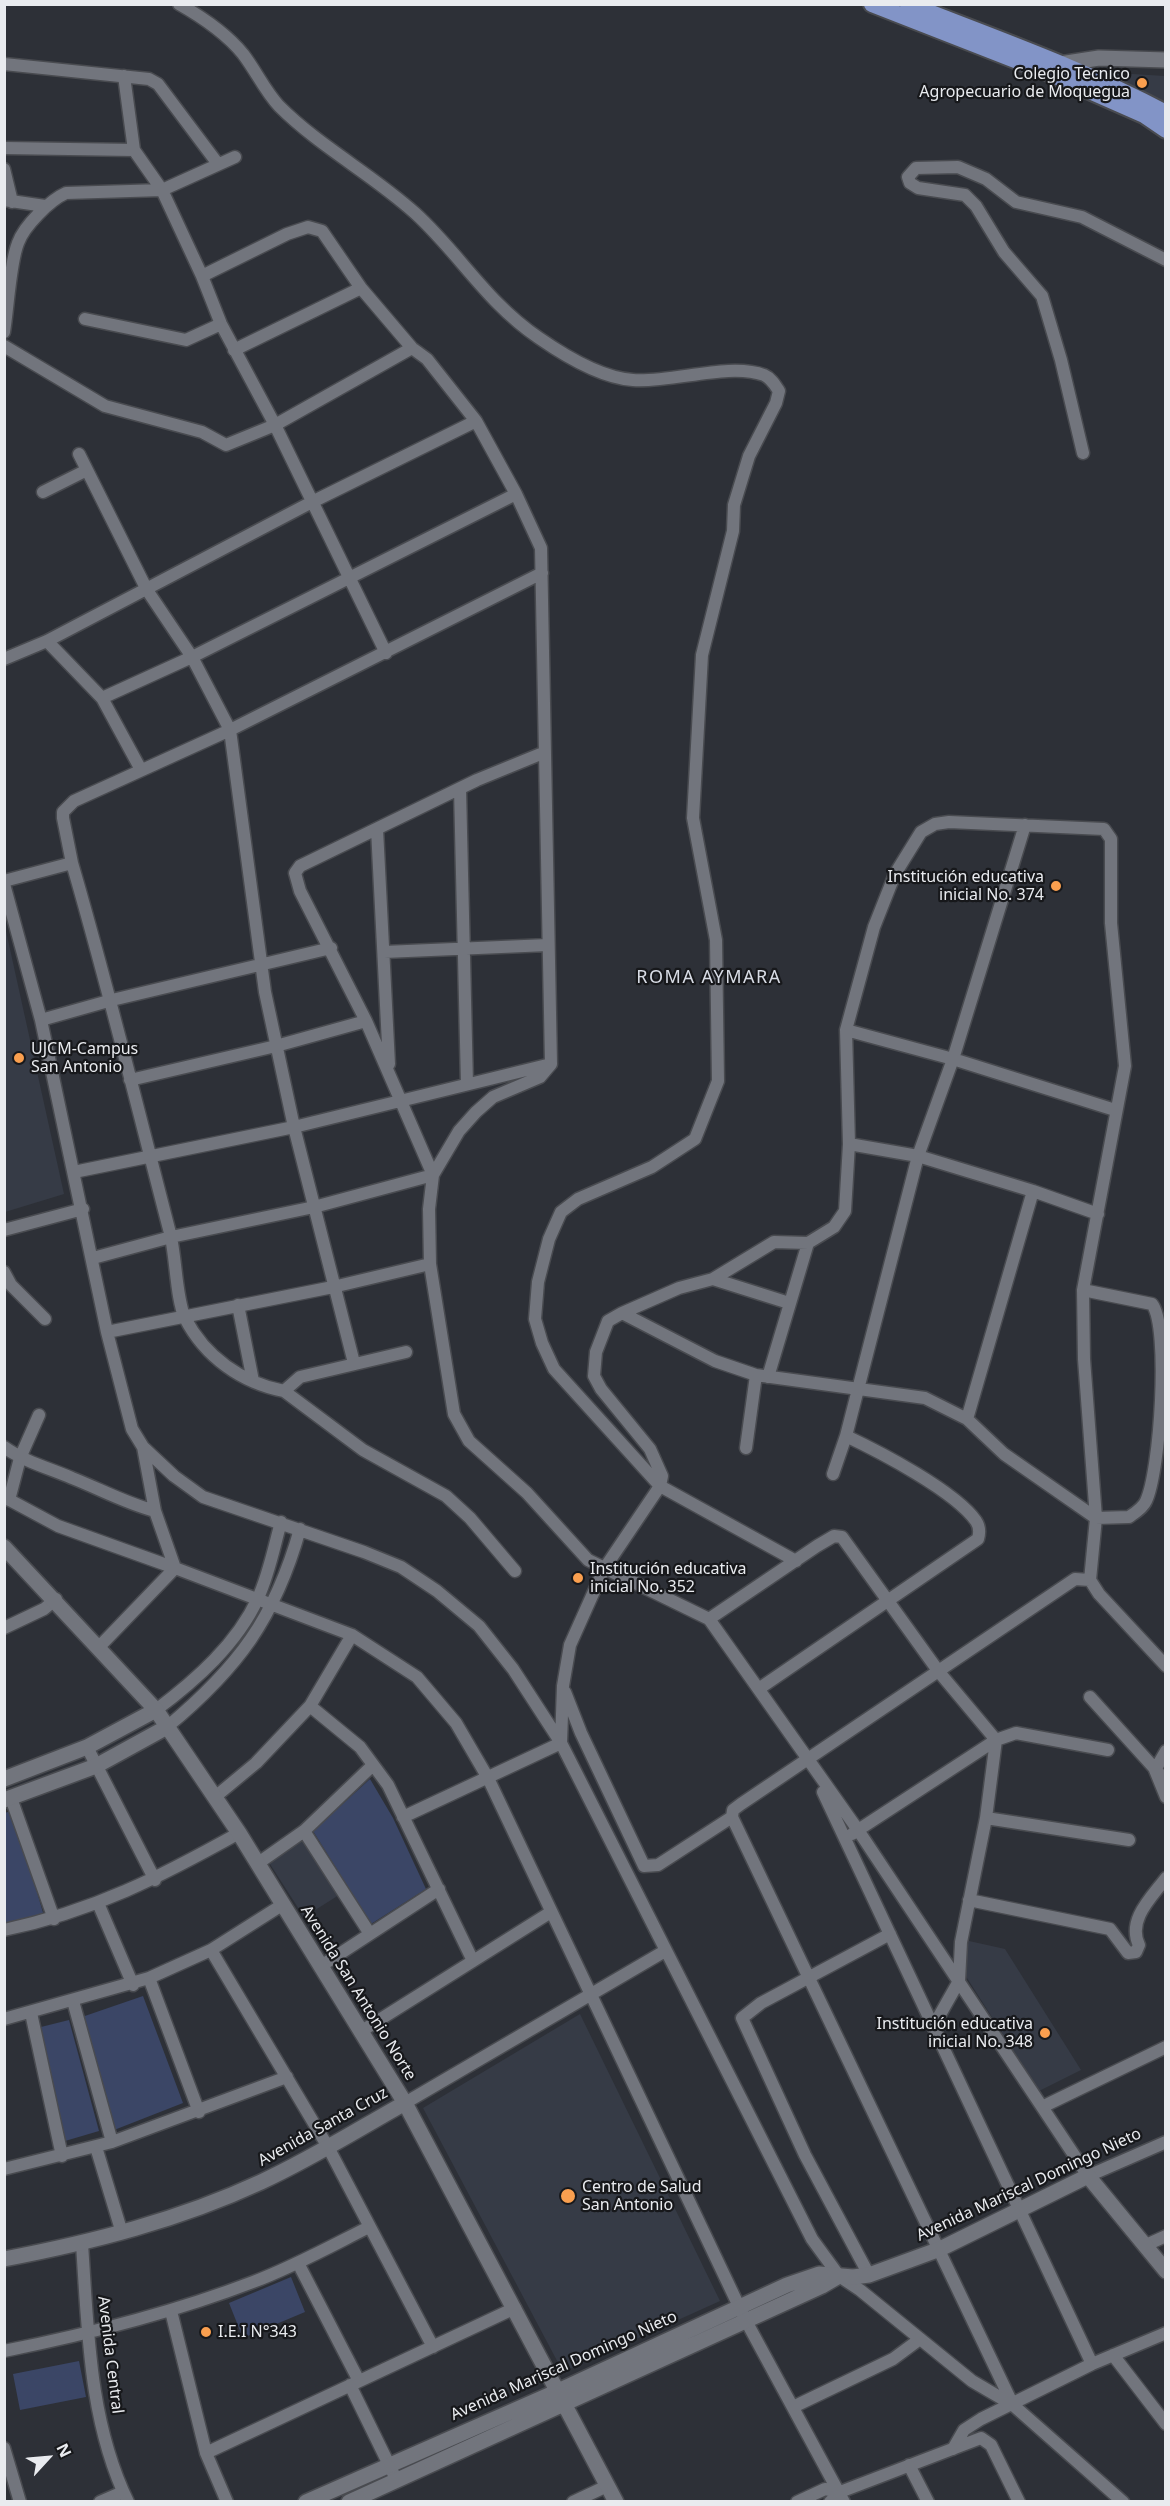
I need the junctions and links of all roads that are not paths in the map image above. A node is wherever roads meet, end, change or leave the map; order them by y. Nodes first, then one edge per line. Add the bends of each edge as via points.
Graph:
1 (179, 4) edge
2 (872, 4) edge
3 (908, 4) edge
4 (1166, 60) edge
5 (4, 64) edge
6 (1056, 69) junction
7 (124, 75) junction
8 (1166, 113) edge
9 (1166, 130) edge
10 (4, 148) edge
11 (134, 150) junction
12 (236, 157) dead end
13 (218, 164) junction
14 (4, 169) edge
15 (162, 190) junction
16 (8, 201) edge
17 (45, 206) junction
18 (4, 241) edge
19 (18, 242) junction
20 (1166, 260) edge
21 (202, 276) junction
22 (361, 288) junction
23 (85, 319) dead end
24 (221, 324) junction
25 (4, 332) edge
26 (4, 346) edge
27 (412, 348) junction
28 (234, 350) junction
29 (476, 421) junction
30 (275, 424) junction
31 (1083, 453) dead end
32 (79, 454) dead end
33 (87, 470) junction
34 (43, 492) dead end
35 (516, 494) junction
36 (312, 502) junction
37 (542, 573) junction
38 (350, 577) junction
39 (147, 590) junction
40 (46, 641) junction
41 (386, 653) junction
42 (192, 657) junction
43 (4, 659) edge
44 (102, 698) junction
45 (230, 729) junction
46 (543, 753) junction
47 (140, 768) junction
48 (460, 789) junction
49 (1025, 825) junction
50 (377, 829) junction
51 (72, 863) junction
52 (4, 882) edge
53 (548, 945) junction
54 (331, 948) junction
55 (465, 948) junction
56 (384, 952) junction
57 (260, 964) junction
58 (112, 1000) junction
59 (41, 1020) junction
60 (366, 1021) junction
61 (846, 1030) junction
62 (276, 1046) junction
63 (953, 1059) junction
64 (551, 1064) junction
65 (390, 1072) junction
66 (130, 1080) junction
67 (467, 1084) junction
68 (401, 1101) junction
69 (1115, 1110) junction
70 (294, 1127) junction
71 (849, 1144) junction
72 (149, 1156) junction
73 (918, 1156) junction
74 (74, 1172) junction
75 (433, 1174) junction
76 (1033, 1191) junction
77 (314, 1207) junction
78 (83, 1209) junction
79 (1098, 1214) junction
80 (4, 1230) edge
81 (171, 1237) junction
82 (808, 1243) junction
83 (93, 1258) junction
84 (430, 1264) junction
85 (4, 1272) edge
86 (712, 1279) junction
87 (333, 1287) junction
88 (1083, 1290) junction
89 (789, 1303) junction
90 (238, 1305) junction
91 (622, 1313) junction
92 (184, 1317) junction
93 (45, 1319) dead end
94 (107, 1332) junction
95 (406, 1352) dead end
96 (354, 1364) junction
97 (762, 1376) junction
98 (253, 1381) junction
99 (856, 1390) junction
100 (284, 1391) junction
101 (39, 1415) dead end
102 (967, 1419) junction
103 (846, 1436) junction
104 (4, 1447) edge
105 (143, 1447) junction
106 (746, 1448) dead end
107 (20, 1458) junction
108 (833, 1474) dead end
109 (660, 1486) junction
110 (7, 1499) edge
111 (155, 1510) junction
112 (1096, 1518) junction
113 (282, 1522) junction
114 (300, 1529) junction
115 (4, 1547) edge
116 (796, 1561) junction
117 (176, 1568) junction
118 (604, 1569) junction
119 (515, 1571) dead end
120 (1090, 1580) junction
121 (258, 1598) junction
122 (56, 1599) junction
123 (886, 1601) junction
124 (273, 1604) junction
125 (709, 1619) junction
126 (4, 1628) edge
127 (352, 1635) junction
128 (99, 1647) junction
129 (1166, 1666) edge
130 (939, 1672) junction
131 (563, 1686) junction
132 (760, 1688) junction
133 (1090, 1697) dead end
134 (310, 1706) junction
135 (156, 1710) junction
136 (167, 1727) junction
137 (996, 1740) junction
138 (561, 1743) junction
139 (87, 1747) junction
140 (1108, 1750) dead end
141 (1166, 1751) edge
142 (808, 1761) junction
143 (373, 1765) junction
144 (96, 1766) junction
145 (1155, 1770) junction
146 (488, 1778) junction
147 (4, 1779) edge
148 (1166, 1781) edge
149 (215, 1797) junction
150 (1166, 1797) edge
151 (8, 1799) edge
152 (403, 1817) junction
153 (732, 1817) junction
154 (986, 1818) junction
155 (858, 1830) junction
156 (304, 1831) junction
157 (239, 1833) junction
158 (846, 1838) junction
159 (1129, 1840) dead end
160 (257, 1864) junction
161 (1166, 1878) edge
162 (155, 1880) junction
163 (439, 1889) junction
164 (969, 1900) junction
165 (98, 1903) junction
166 (282, 1905) junction
167 (551, 1912) junction
168 (54, 1919) junction
169 (4, 1930) edge
170 (370, 1934) junction
171 (890, 1934) junction
172 (211, 1950) junction
173 (665, 1951) junction
174 (473, 1961) junction
175 (321, 1966) junction
176 (808, 1976) junction
177 (148, 1978) junction
178 (958, 1981) junction
179 (133, 1984) junction
180 (591, 1996) junction
181 (73, 2001) junction
182 (31, 2013) junction
183 (4, 2019) edge
184 (933, 2027) junction
185 (360, 2032) junction
186 (1166, 2047) edge
187 (287, 2077) junction
188 (405, 2103) junction
189 (1042, 2107) junction
190 (199, 2112) junction
191 (112, 2142) junction
192 (1166, 2142) edge
193 (328, 2146) junction
194 (96, 2147) junction
195 (62, 2156) junction
196 (4, 2169) edge
197 (1088, 2176) junction
198 (1022, 2210) junction
199 (369, 2227) junction
200 (122, 2233) junction
201 (1166, 2236) edge
202 (82, 2244) junction
203 (1146, 2245) junction
204 (940, 2249) junction
205 (4, 2259) edge
206 (298, 2263) junction
207 (1166, 2271) edge
208 (869, 2275) junction
209 (839, 2276) junction
210 (515, 2308) junction
211 (171, 2311) junction
212 (742, 2313) junction
213 (1166, 2333) edge
214 (88, 2334) junction
215 (920, 2339) junction
216 (433, 2347) junction
217 (4, 2351) edge
218 (1113, 2355) junction
219 (1092, 2364) junction
220 (354, 2383) junction
221 (561, 2397) junction
222 (1013, 2404) junction
223 (793, 2407) junction
224 (1166, 2424) edge
225 (4, 2448) edge
226 (953, 2449) junction
227 (206, 2453) junction
228 (388, 2464) junction
229 (909, 2465) junction
230 (397, 2481) junction
231 (608, 2486) junction
232 (125, 2497) edge
233 (842, 2497) edge
234 (308, 2501) edge
235 (20, 2502) edge
236 (100, 2502) edge
237 (227, 2502) edge
238 (349, 2502) edge
239 (573, 2502) edge
240 (616, 2502) edge
241 (797, 2502) edge
242 (830, 2502) edge
243 (928, 2502) edge
244 (1019, 2502) edge
245 (1123, 2502) edge

1 - 109 street via 232,43 279,105 416,213 511,319 553,347 597,370 632,380 681,378 709,372 754,373 766,376 779,391 749,456 734,505 733,531 702,655 693,818 716,940 718,1081 695,1139 652,1167 578,1199 561,1212 538,1282 535,1318 554,1370
2 - 6 main road
3 - 6 main road
4 - 6 street via 1099,58
5 - 7 street
6 - 8 main road via 1123,90
6 - 9 main road
7 - 11 street
7 - 13 street via 158,84
10 - 11 street
11 - 15 street
12 - 13 street
13 - 15 street
14 - 16 street
15 - 17 street via 66,193
15 - 21 street
16 - 17 street
17 - 19 street
18 - 19 street
19 - 25 street
20 - 31 street via 1082,217 1016,202 986,179 958,167 916,168 908,177 918,188 965,195 1004,252 1042,296
21 - 22 street via 308,227 322,231
21 - 24 street
22 - 27 street
22 - 28 street
23 - 24 street via 186,340
24 - 28 street
26 - 30 street via 105,406 201,432 226,445
27 - 29 street via 427,359
27 - 30 street
28 - 30 street
29 - 35 street
29 - 36 street
30 - 36 street
32 - 33 street
33 - 34 street
33 - 39 street
35 - 37 street via 541,548
35 - 38 street
36 - 38 street
36 - 39 street
37 - 41 street
37 - 46 street
38 - 41 street
38 - 42 street
39 - 40 street
39 - 42 street
40 - 43 street
40 - 44 street
41 - 45 street
42 - 44 street
42 - 45 street
44 - 47 street
45 - 47 street
45 - 57 street
46 - 48 street
46 - 53 street
47 - 51 street via 74,801 63,812
48 - 50 street
48 - 55 street
49 - 61 street via 949,822 921,832 895,874 874,927
49 - 63 street
49 - 69 street via 1104,829 1111,839 1111,923 1125,1066
50 - 54 street via 300,866 295,873 300,891
50 - 56 street
51 - 52 street
51 - 58 street
52 - 59 street
53 - 55 street
53 - 64 street
54 - 57 street
54 - 60 street
55 - 56 street
55 - 67 street
56 - 65 street
57 - 58 street
57 - 62 street
58 - 59 street
58 - 66 street
59 - 74 street
60 - 62 street
60 - 65 street
61 - 63 street
61 - 71 street
62 - 66 street
62 - 70 street
63 - 69 street
63 - 73 street
64 - 67 street
64 - 75 street via 540,1077 493,1097 476,1112 459,1131
65 - 68 street
66 - 72 street
67 - 68 street
68 - 70 street
68 - 75 street
69 - 79 street
70 - 72 street
70 - 77 street
71 - 73 street
71 - 82 street via 845,1211 834,1227
72 - 74 street
72 - 81 street
73 - 76 street
73 - 99 street
74 - 78 street
75 - 77 street
75 - 84 street
76 - 79 street
76 - 102 street
77 - 81 street
77 - 87 street
78 - 80 street
78 - 83 street
79 - 88 street
81 - 83 street
81 - 92 street
82 - 86 street via 774,1242
82 - 89 street
83 - 94 street
84 - 87 street
84 - 118 street via 454,1414 469,1441 526,1493 588,1560
85 - 93 street via 11,1285
86 - 89 street
86 - 91 street via 679,1288
87 - 90 street
87 - 96 street
88 - 112 street
88 - 112 street via 1152,1304 1159,1316 1163,1370 1160,1428 1146,1501 1129,1517
89 - 97 street
90 - 92 street
90 - 98 street
91 - 97 street via 715,1361
91 - 109 street via 608,1321 596,1352 594,1376 650,1449 663,1476
92 - 94 street
92 - 98 street via 208,1352
94 - 105 street via 132,1429
95 - 96 street
96 - 100 street via 300,1377
97 - 99 street
97 - 106 street
98 - 100 street
99 - 102 street via 925,1398
99 - 103 street
100 - 119 street via 363,1450 446,1496
101 - 107 street
102 - 112 street via 1004,1454
103 - 108 street
103 - 123 street via 886,1455 954,1499 980,1530 978,1539
104 - 107 street
105 - 111 street
105 - 113 street via 203,1497
107 - 110 street
107 - 111 street via 124,1502
109 - 116 street
109 - 118 street
110 - 117 street via 58,1526
111 - 117 street
112 - 120 street
113 - 114 street
113 - 121 street
114 - 124 street via 290,1566
114 - 138 street via 400,1567 437,1591 479,1626 513,1669
115 - 122 street, Avenida San Antonio Norte
116 - 123 street via 834,1536 842,1537
116 - 125 street
117 - 121 street
117 - 128 street
118 - 125 street
118 - 131 street via 570,1645
120 - 129 street
120 - 130 street via 1076,1579
121 - 124 street
121 - 135 street via 228,1645 194,1682
122 - 126 street
122 - 128 street, Avenida San Antonio Norte
123 - 130 street
123 - 132 street
124 - 127 street
124 - 136 street via 242,1654 207,1694
125 - 132 street
127 - 134 street
127 - 146 street via 417,1677 456,1723
128 - 135 street, Avenida San Antonio Norte
130 - 137 street
130 - 142 street
131 - 138 street
131 - 153 street via 644,1866 658,1865
132 - 142 street
133 - 145 street
134 - 143 street via 360,1747
134 - 149 street via 256,1763
135 - 136 street, Avenida San Antonio Norte
135 - 139 street
136 - 144 street
136 - 149 street, Avenida San Antonio Norte
137 - 140 street via 1016,1733
137 - 154 street
137 - 155 street
138 - 146 street
138 - 173 street
139 - 144 street
139 - 147 street
141 - 145 street
142 - 153 street via 741,1804 733,1810
142 - 155 street
142 - 158 street
143 - 152 street
143 - 156 street
144 - 151 street
144 - 162 street
145 - 148 street
145 - 150 street
146 - 152 street
146 - 167 street
149 - 157 street, Avenida San Antonio Norte
151 - 168 street
152 - 163 street
153 - 176 street
154 - 159 street
154 - 164 street
155 - 158 street
155 - 178 street
156 - 160 street
156 - 170 street
157 - 160 street, Avenida San Antonio Norte
157 - 162 street
158 - 171 street
160 - 166 street, Avenida San Antonio Norte
161 - 164 street via 1134,1923 1139,1945 1136,1952 1128,1953 1110,1929
162 - 165 street
163 - 170 street
163 - 174 street
164 - 178 street
165 - 168 street
165 - 179 street
166 - 172 street
166 - 175 street, Avenida San Antonio Norte
167 - 174 street
167 - 180 street
168 - 169 street
170 - 175 street
171 - 176 street
171 - 184 street
172 - 177 street
172 - 187 street
173 - 180 street, Avenida Santa Cruz
173 - 209 street via 812,2239
174 - 185 street
175 - 185 street, Avenida San Antonio Norte
176 - 204 street
176 - 208 street via 746,2014 743,2024 805,2155
177 - 179 street
177 - 190 street
178 - 184 street
178 - 189 street
179 - 181 street
180 - 188 street, Avenida Santa Cruz
180 - 212 street
181 - 182 street
181 - 191 street
182 - 183 street
182 - 195 street
184 - 198 street
185 - 188 street, Avenida San Antonio Norte
186 - 189 street
187 - 190 street
187 - 193 street
188 - 193 street, Avenida Santa Cruz
188 - 210 street, Avenida San Antonio Norte
189 - 197 street
190 - 191 street
191 - 194 street
192 - 197 street, Avenida Mariscal Domingo Nieto
193 - 199 street
193 - 200 street, Avenida Santa Cruz via 203,2206
194 - 195 street
194 - 200 street
195 - 196 street
197 - 198 street, Avenida Mariscal Domingo Nieto
197 - 203 street
198 - 204 street, Avenida Mariscal Domingo Nieto
198 - 219 street
199 - 206 street
199 - 216 street
200 - 202 street, Avenida Santa Cruz
201 - 203 street
202 - 205 street, Avenida Santa Cruz
202 - 214 street, Avenida Central
203 - 207 street
204 - 208 street, Avenida Mariscal Domingo Nieto
204 - 222 street
206 - 211 street
206 - 220 street
208 - 209 street, Avenida Mariscal Domingo Nieto
209 - 212 street, Avenida Mariscal Domingo Nieto via 822,2286
209 - 215 street
210 - 216 street
210 - 221 street, Avenida San Antonio Norte
211 - 214 street
211 - 227 street
212 - 221 street, Avenida Mariscal Domingo Nieto
212 - 223 street
213 - 218 street
214 - 217 street
214 - 232 street, Avenida Central via 103,2431
215 - 222 street via 972,2381
215 - 223 street via 893,2360
216 - 220 street
218 - 219 street
218 - 224 street
219 - 222 street
220 - 227 street
220 - 228 street
221 - 228 street, Avenida Mariscal Domingo Nieto
221 - 230 street, Avenida Mariscal Domingo Nieto
221 - 231 street, Avenida San Antonio Norte
222 - 226 street via 964,2430
222 - 245 street
223 - 233 street
225 - 235 street
226 - 229 street
226 - 244 street via 981,2438 986,2441
227 - 237 street
228 - 230 street
228 - 234 street, Avenida Mariscal Domingo Nieto
229 - 233 street
229 - 243 street
230 - 238 street, Avenida Mariscal Domingo Nieto
231 - 239 street
231 - 240 street, Avenida San Antonio Norte
232 - 236 street
233 - 241 street via 825,2489
233 - 242 street

